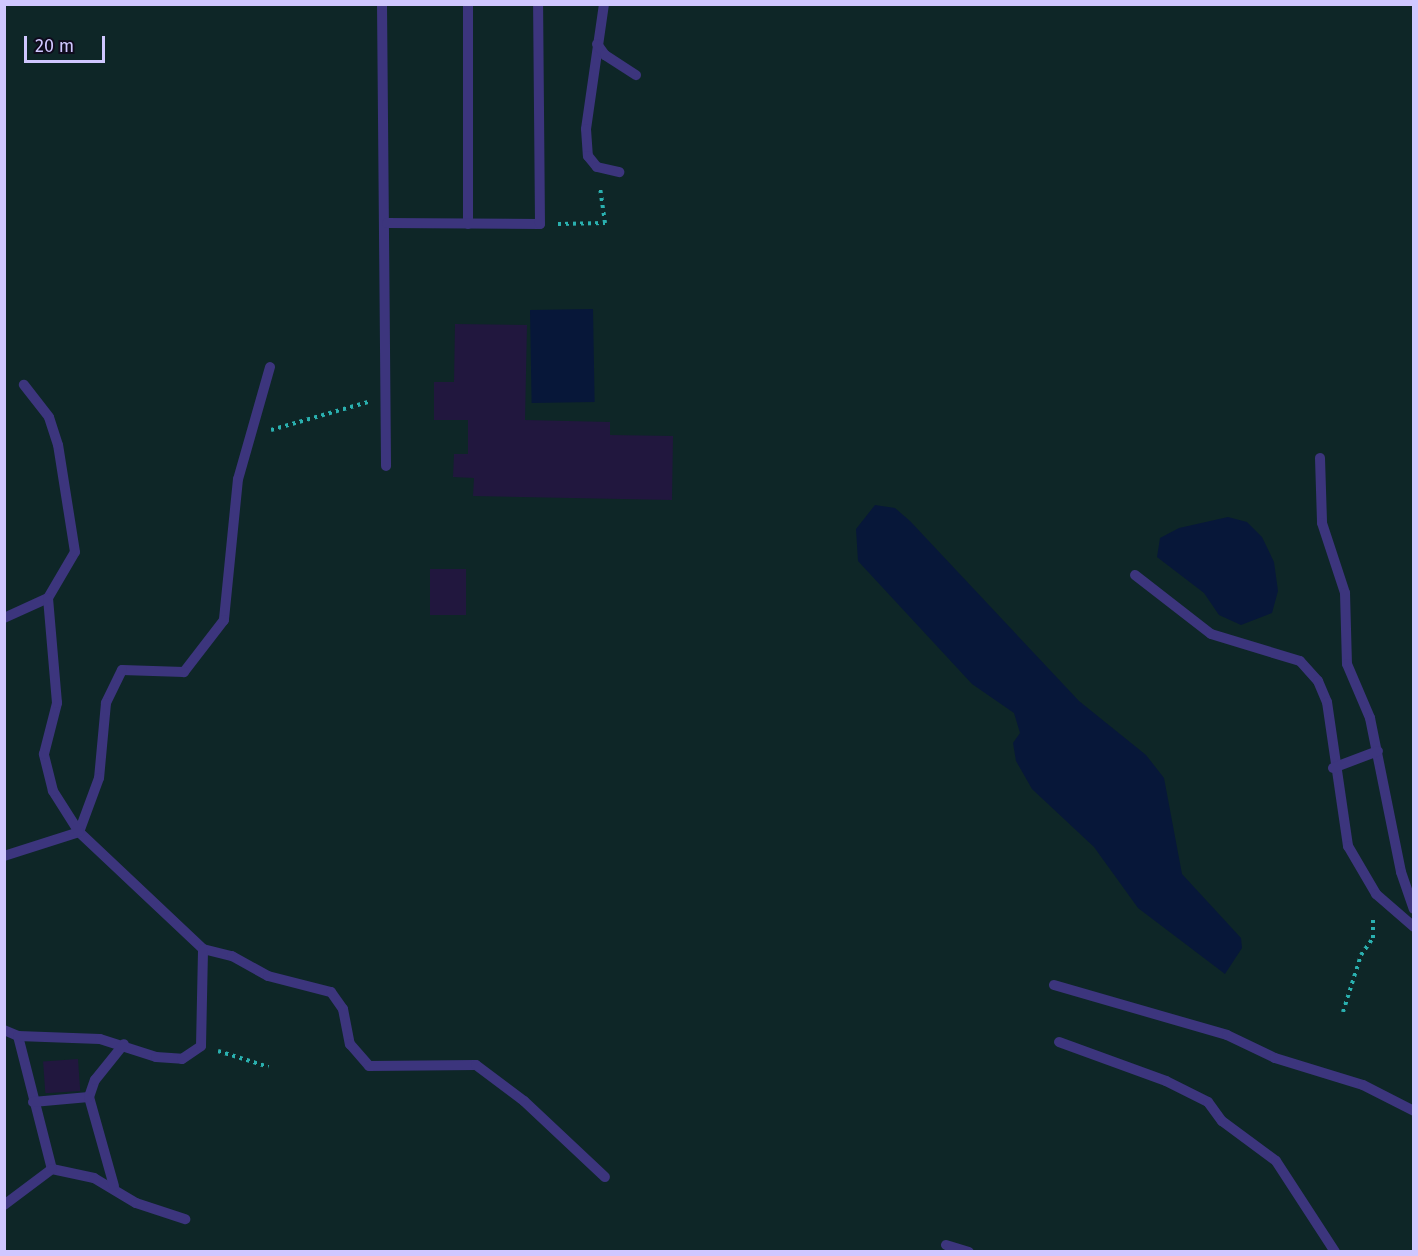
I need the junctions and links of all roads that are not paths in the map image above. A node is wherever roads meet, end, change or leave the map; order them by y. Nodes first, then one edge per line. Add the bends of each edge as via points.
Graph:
1 (382, 4) edge
2 (468, 4) edge
3 (538, 4) edge
4 (604, 4) edge
5 (597, 44) junction
6 (636, 75) dead end
7 (619, 172) dead end
8 (387, 223) junction
9 (468, 224) junction
10 (270, 367) dead end
11 (24, 385) dead end
12 (1320, 458) dead end
13 (386, 466) dead end
14 (1135, 575) dead end
15 (48, 598) junction
16 (4, 618) edge
17 (1378, 751) junction
18 (1333, 768) junction
19 (79, 832) junction
20 (4, 856) edge
21 (1413, 909) edge
22 (1413, 927) edge
23 (203, 949) junction
24 (1054, 985) dead end
25 (4, 1030) edge
26 (18, 1036) junction
27 (1059, 1042) dead end
28 (124, 1044) junction
29 (88, 1097) junction
30 (33, 1102) junction
31 (1413, 1111) edge
32 (52, 1169) junction
33 (605, 1177) dead end
34 (114, 1186) junction
35 (4, 1205) edge
36 (185, 1219) dead end
37 (946, 1245) dead end
38 (969, 1251) edge
39 (1335, 1251) edge

1 - 8 lane
2 - 9 lane
3 - 9 lane via 540,224
4 - 5 lane
5 - 6 lane
5 - 7 lane via 585,129 588,156 597,167
8 - 9 lane
8 - 13 lane
10 - 19 lane via 247,436 224,620 184,672 122,670 106,703 99,778
11 - 15 lane via 49,417 75,537 75,552
12 - 17 lane via 1322,523 1345,593 1347,664
14 - 18 lane via 1212,634 1300,661 1318,681 1327,702
15 - 16 lane
15 - 19 lane via 57,703 44,754 52,790
17 - 18 lane
17 - 21 lane via 1401,872
18 - 22 lane via 1348,846 1376,894
19 - 20 lane
19 - 23 lane
23 - 28 lane via 201,1046 182,1059 156,1057
23 - 33 lane via 232,956 268,976 332,992 343,1009 350,1044 369,1066 476,1065 524,1101
24 - 31 lane via 1227,1035 1275,1058 1363,1085
25 - 26 lane
26 - 28 lane
26 - 30 lane
27 - 39 lane via 1174,1084 1208,1102 1222,1121 1276,1161
28 - 29 lane via 95,1080
29 - 30 lane
29 - 34 lane
30 - 32 lane
32 - 34 lane
32 - 35 lane
34 - 36 lane via 136,1203
37 - 38 lane

